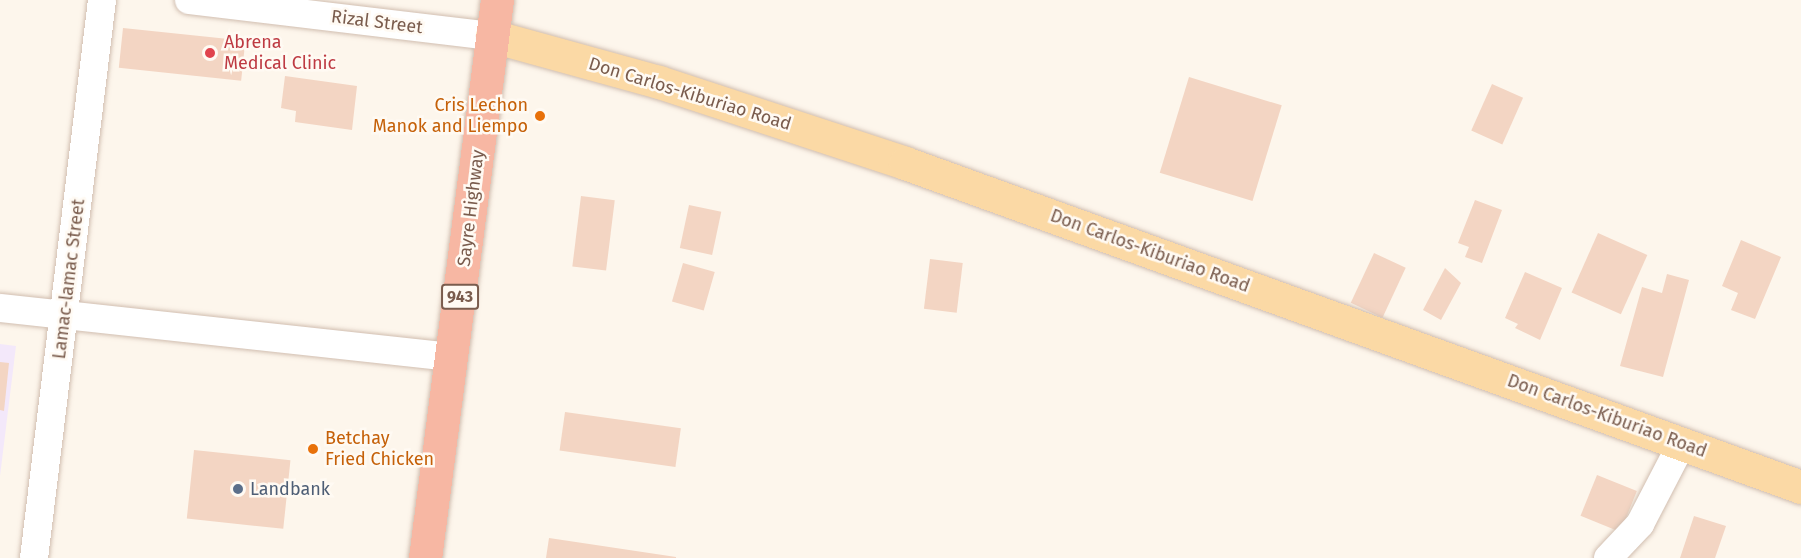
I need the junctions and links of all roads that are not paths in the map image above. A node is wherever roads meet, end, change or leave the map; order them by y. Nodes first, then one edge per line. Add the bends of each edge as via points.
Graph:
1 (102, 0) edge
2 (189, 0) edge
3 (497, 0) edge
4 (492, 36) junction
5 (0, 308) edge
6 (65, 316) junction
7 (453, 357) junction
8 (1682, 443) junction
9 (1801, 487) edge
10 (34, 558) edge
11 (425, 558) edge
12 (1608, 558) edge

1 - 6 street, Lamac-lamac Street
2 - 4 street, Rizal Street
3 - 4 highway, Sayre Highway / 943
4 - 7 highway, Sayre Highway / 943
4 - 8 main road, Don Carlos-Kiburiao Road via 669,86 905,163
5 - 6 street
6 - 7 street
6 - 10 street, Lamac-lamac Street
7 - 11 highway, Sayre Highway / 943
8 - 9 main road, Don Carlos-Kiburiao Road
8 - 12 street via 1640,524

